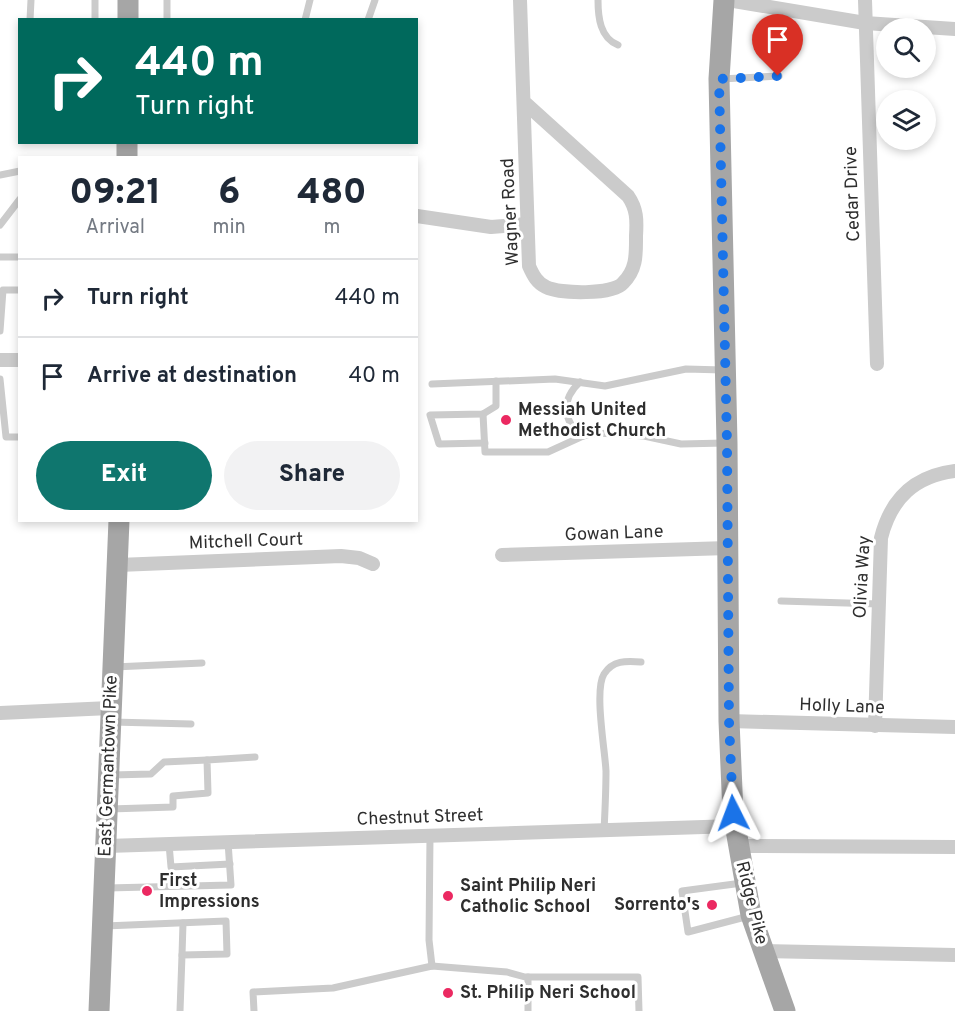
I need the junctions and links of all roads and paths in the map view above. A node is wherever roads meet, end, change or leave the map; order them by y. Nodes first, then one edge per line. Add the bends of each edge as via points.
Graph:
1 (30, 0) edge
2 (95, 0) edge
3 (128, 0) edge
4 (167, 0) edge
5 (310, 0) edge
6 (375, 0) edge
7 (520, 0) edge
8 (598, 0) edge
9 (726, 0) edge
10 (865, 0) edge
11 (30, 18) edge
12 (94, 18) edge
13 (128, 18) edge
14 (167, 18) edge
15 (306, 18) edge
16 (369, 18) edge
17 (866, 23) junction
18 (955, 29) edge
19 (618, 45) dead end
20 (778, 76) dead end
21 (719, 79) junction
22 (524, 102) junction
23 (18, 171) edge
24 (0, 175) edge
25 (18, 202) edge
26 (418, 216) edge
27 (526, 224) junction
28 (0, 225) edge
29 (18, 256) edge
30 (0, 257) edge
31 (18, 290) edge
32 (0, 331) edge
33 (0, 360) edge
34 (18, 360) edge
35 (877, 364) dead end
36 (723, 370) junction
37 (0, 379) edge
38 (496, 381) junction
39 (580, 382) junction
40 (432, 384) dead end
41 (483, 414) junction
42 (583, 436) junction
43 (18, 437) edge
44 (485, 443) junction
45 (727, 443) junction
46 (955, 471) edge
47 (119, 522) edge
48 (728, 548) junction
49 (502, 555) dead end
50 (373, 564) dead end
51 (118, 565) junction
52 (781, 601) dead end
53 (879, 604) junction
54 (641, 662) dead end
55 (202, 663) dead end
56 (113, 667) junction
57 (0, 713) edge
58 (110, 715) junction
59 (729, 721) junction
60 (191, 724) dead end
61 (875, 726) junction
62 (955, 727) edge
63 (255, 757) dead end
64 (207, 760) junction
65 (108, 775) junction
66 (108, 809) junction
67 (604, 831) junction
68 (430, 836) junction
69 (736, 836) junction
70 (228, 842) junction
71 (169, 844) junction
72 (107, 846) junction
73 (955, 847) edge
74 (230, 864) junction
75 (744, 883) junction
76 (105, 888) junction
77 (752, 915) junction
78 (183, 923) junction
79 (103, 926) junction
80 (763, 951) junction
81 (182, 955) junction
82 (955, 955) edge
83 (432, 966) junction
84 (528, 977) junction
85 (99, 1011) edge
86 (180, 1011) edge
87 (254, 1011) edge
88 (528, 1011) edge
89 (639, 1011) edge
90 (785, 1011) edge

1 - 11 lane
2 - 12 lane
3 - 13 main road
4 - 14 lane
5 - 15 lane
6 - 16 lane
7 - 22 street, Wagner Road
8 - 19 lane via 604,33 609,42
9 - 17 street
9 - 21 main road, Ridge Pike
10 - 17 street, Cedar Drive
17 - 18 street
17 - 35 street, Cedar Drive
20 - 21 lane
21 - 36 main road, Ridge Pike
22 - 27 street, Wagner Road
22 - 27 street, Wagner Road via 628,196 637,219 636,265 622,285 612,291 547,288 539,283 529,266
23 - 24 lane
25 - 28 lane
26 - 27 street via 491,227
29 - 30 lane
31 - 32 lane via 3,290
33 - 34 street
36 - 39 lane via 686,369 605,386
36 - 45 main road, Ridge Pike
37 - 43 lane via 6,437
38 - 39 lane
38 - 40 lane
38 - 41 lane via 496,406
39 - 42 lane via 568,396 567,415
41 - 44 lane
41 - 44 lane via 430,415 439,444
42 - 44 lane via 548,452 485,452
42 - 45 lane via 615,433 681,444
45 - 48 main road, Ridge Pike
46 - 53 street, Olivia Way via 911,485 892,508 881,538
47 - 51 main road, East Germantown Pike
48 - 49 street, Gowan Lane
48 - 59 main road, Ridge Pike
50 - 51 street, Mitchell Court via 341,556
51 - 56 main road, East Germantown Pike
52 - 53 lane
53 - 61 street, Olivia Way
54 - 67 lane via 623,661 602,676
55 - 56 lane
56 - 58 main road, East Germantown Pike
57 - 58 street
58 - 60 lane
58 - 65 main road, East Germantown Pike
59 - 61 street, Holly Lane
59 - 69 main road, Ridge Pike
61 - 62 street, Holly Lane
63 - 64 lane
64 - 65 lane via 164,762 152,774
64 - 66 lane via 208,793 173,796 173,807
65 - 66 main road, East Germantown Pike
66 - 72 main road, East Germantown Pike
67 - 68 street, Chestnut Street
67 - 69 street, Chestnut Street
68 - 70 street, Chestnut Street
68 - 83 lane
69 - 73 street, Chestnut Street
69 - 75 main road, Ridge Pike
70 - 71 street, Chestnut Street
70 - 74 lane
71 - 72 street, Chestnut Street
71 - 74 lane via 171,867
72 - 76 main road, East Germantown Pike
74 - 76 lane via 231,885
75 - 77 main road, Ridge Pike
75 - 77 lane via 682,891 688,932
76 - 79 main road, East Germantown Pike
77 - 80 main road, Ridge Pike
78 - 79 lane
78 - 81 lane
78 - 81 lane via 226,921 227,954
79 - 85 main road, East Germantown Pike
80 - 82 street
80 - 90 main road, Ridge Pike
81 - 86 lane
83 - 84 lane
83 - 87 lane via 333,988 253,992
84 - 88 lane
84 - 89 lane via 638,978

